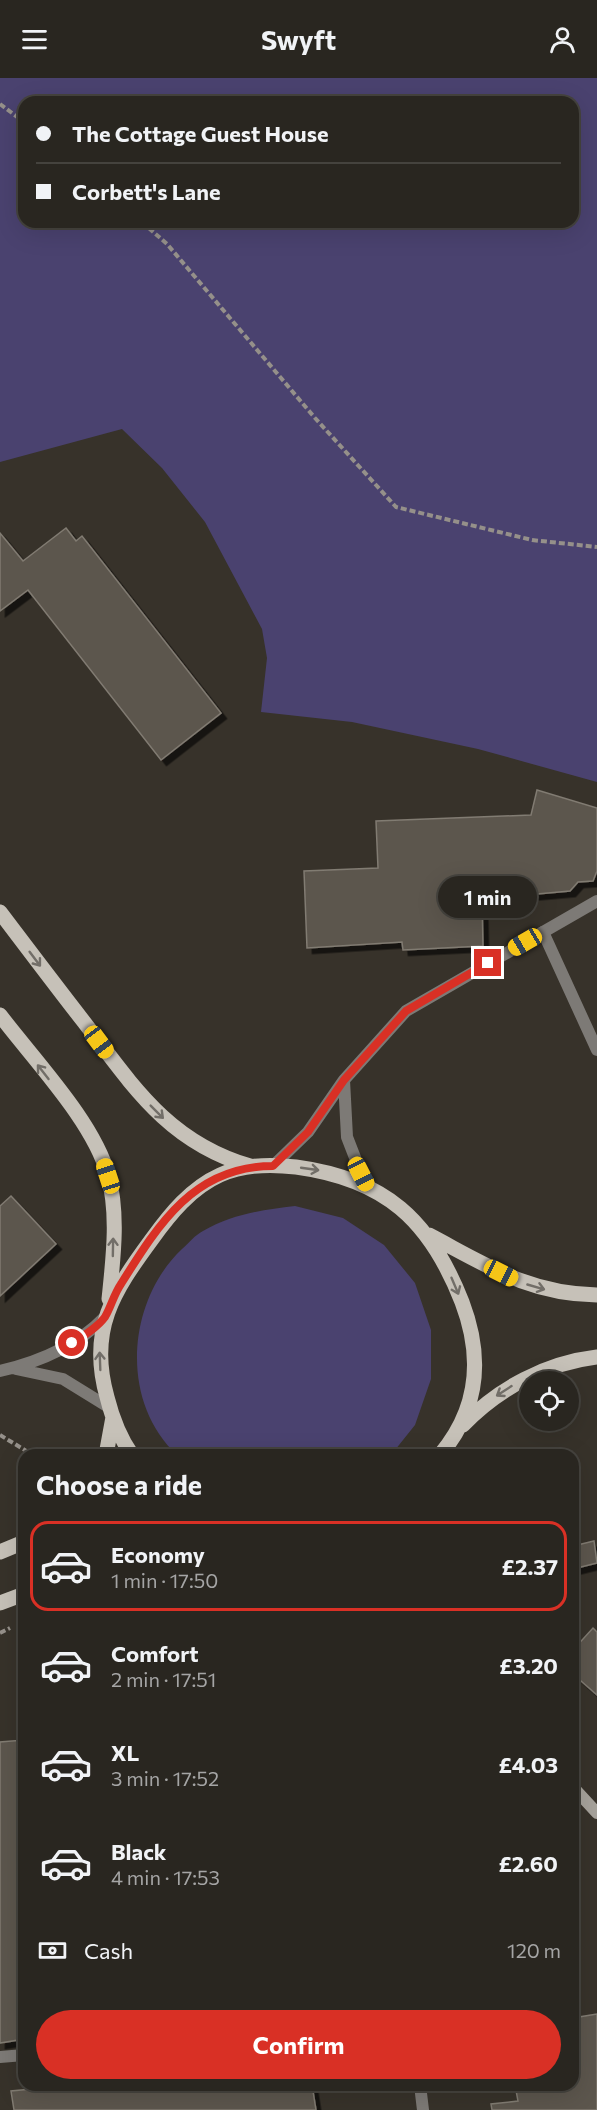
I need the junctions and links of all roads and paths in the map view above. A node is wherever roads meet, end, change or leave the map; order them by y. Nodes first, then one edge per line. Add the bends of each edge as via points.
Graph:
1 (0, 104) edge
2 (18, 118) edge
3 (149, 228) edge
4 (597, 547) edge
5 (597, 901) edge
6 (0, 912) edge
7 (543, 932) junction
8 (0, 1015) edge
9 (597, 1050) edge
10 (344, 1080) junction
11 (252, 1166) junction
12 (273, 1166) junction
13 (366, 1186) junction
14 (427, 1234) junction
15 (597, 1295) edge
16 (107, 1311) junction
17 (597, 1357) edge
18 (5, 1369) edge
19 (111, 1413) junction
20 (457, 1432) junction
21 (0, 1435) edge
22 (23, 1449) edge
23 (107, 1449) edge
24 (129, 1449) edge
25 (444, 1449) edge
26 (452, 1449) edge
27 (18, 1544) edge
28 (0, 1552) edge
29 (18, 1596) edge
30 (0, 1603) edge
31 (579, 1794) edge
32 (597, 1813) edge
33 (18, 2056) edge
34 (0, 2057) edge
35 (421, 2091) edge
36 (423, 2110) edge

1 - 2 path
3 - 4 path via 396,507 532,540
5 - 7 street
6 -> 11 main road via 128,1080 161,1116 206,1150
7 - 9 street
7 - 10 street via 406,1011
16 -> 8 main road via 113,1226 104,1162 88,1132
10 - 12 street via 308,1132
10 - 13 street via 346,1137
11 - 12 main road
11 - 16 main road via 222,1174 184,1200 139,1256
12 -> 13 main road via 325,1172
13 - 14 main road via 396,1205
14 -> 15 main road via 520,1282 562,1293
14 -> 20 main road via 452,1277 474,1345 476,1376
16 - 18 street via 84,1336 62,1349
19 -> 16 main road via 100,1364
17 -> 20 main road via 567,1362 520,1381 491,1400
18 - 19 street via 63,1379
19 - 23 main road
19 - 24 main road
20 - 25 main road
20 - 26 main road
21 - 22 path
27 - 28 main road
29 - 30 main road
31 - 32 main road
33 - 34 street
35 - 36 street

